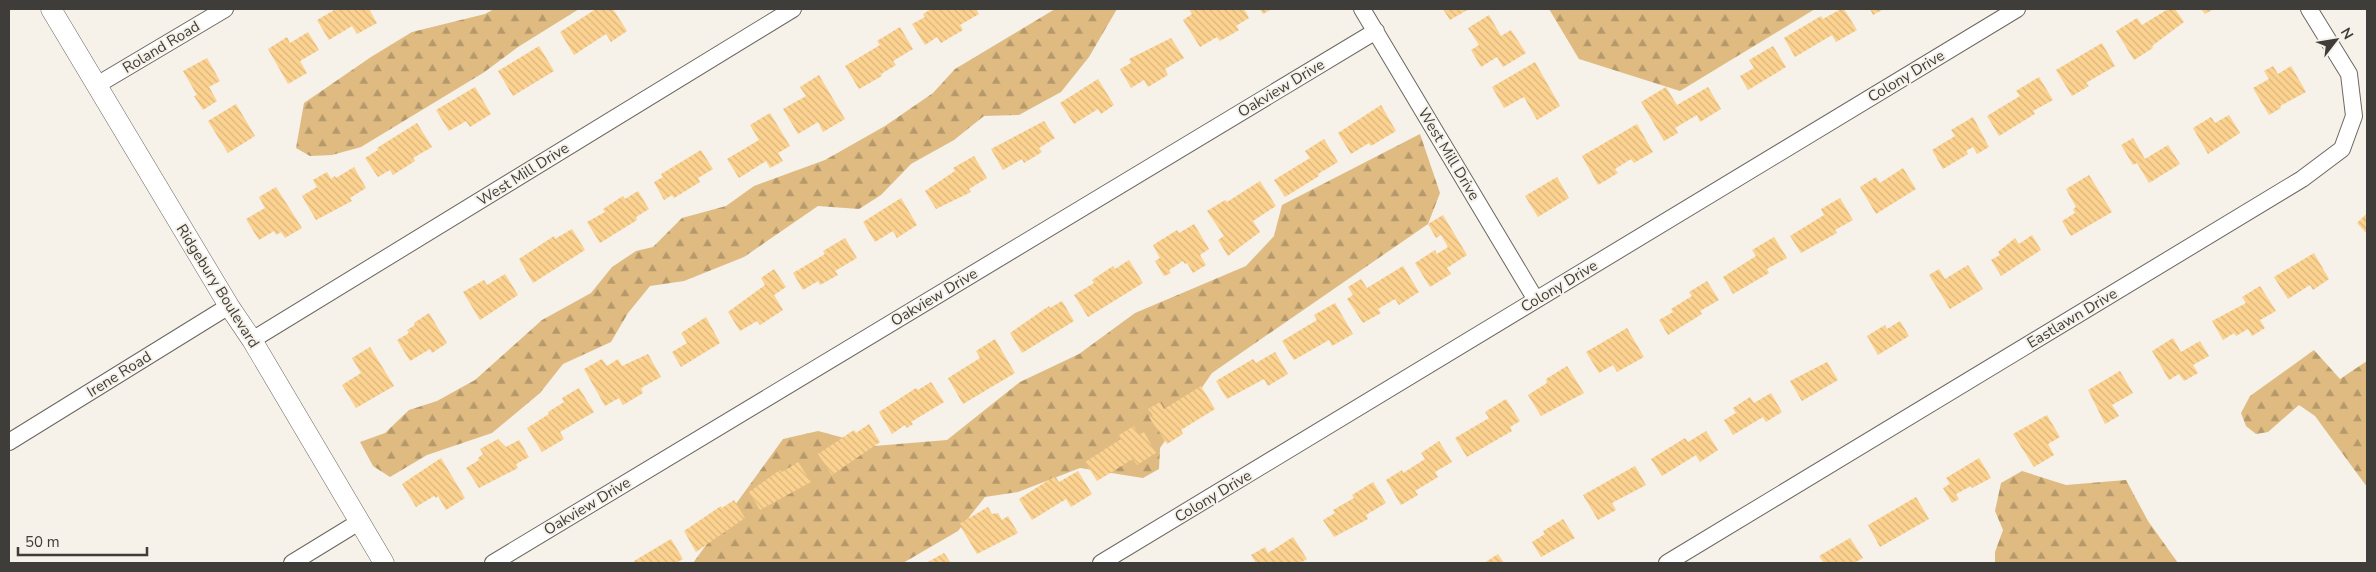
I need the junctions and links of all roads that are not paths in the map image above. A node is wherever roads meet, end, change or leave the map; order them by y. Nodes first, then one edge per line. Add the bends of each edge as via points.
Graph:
1 (51, 9) edge
2 (225, 9) edge
3 (793, 9) edge
4 (1362, 9) edge
5 (2017, 9) edge
6 (2309, 9) edge
7 (1376, 30) junction
8 (97, 85) junction
9 (1536, 300) junction
10 (229, 306) junction
11 (252, 340) junction
12 (9, 442) edge
13 (359, 522) junction
14 (292, 563) edge
15 (384, 563) edge
16 (493, 563) edge
17 (1101, 563) edge
18 (1668, 563) edge

1 - 8 street, Ridgebury Boulevard
2 - 8 street, Roland Road
3 - 11 street, West Mill Drive
4 - 7 street, West Mill Drive
5 - 9 street, Colony Drive
6 - 18 street, Eastlawn Drive via 2349,74 2354,116 2342,149 2302,179
7 - 9 street, West Mill Drive
7 - 16 street, Oakview Drive
8 - 10 street, Ridgebury Boulevard
9 - 17 street, Colony Drive
10 - 11 street, Ridgebury Boulevard
10 - 12 street, Irene Road
11 - 13 street, Ridgebury Boulevard
13 - 14 street
13 - 15 street, Ridgebury Boulevard

